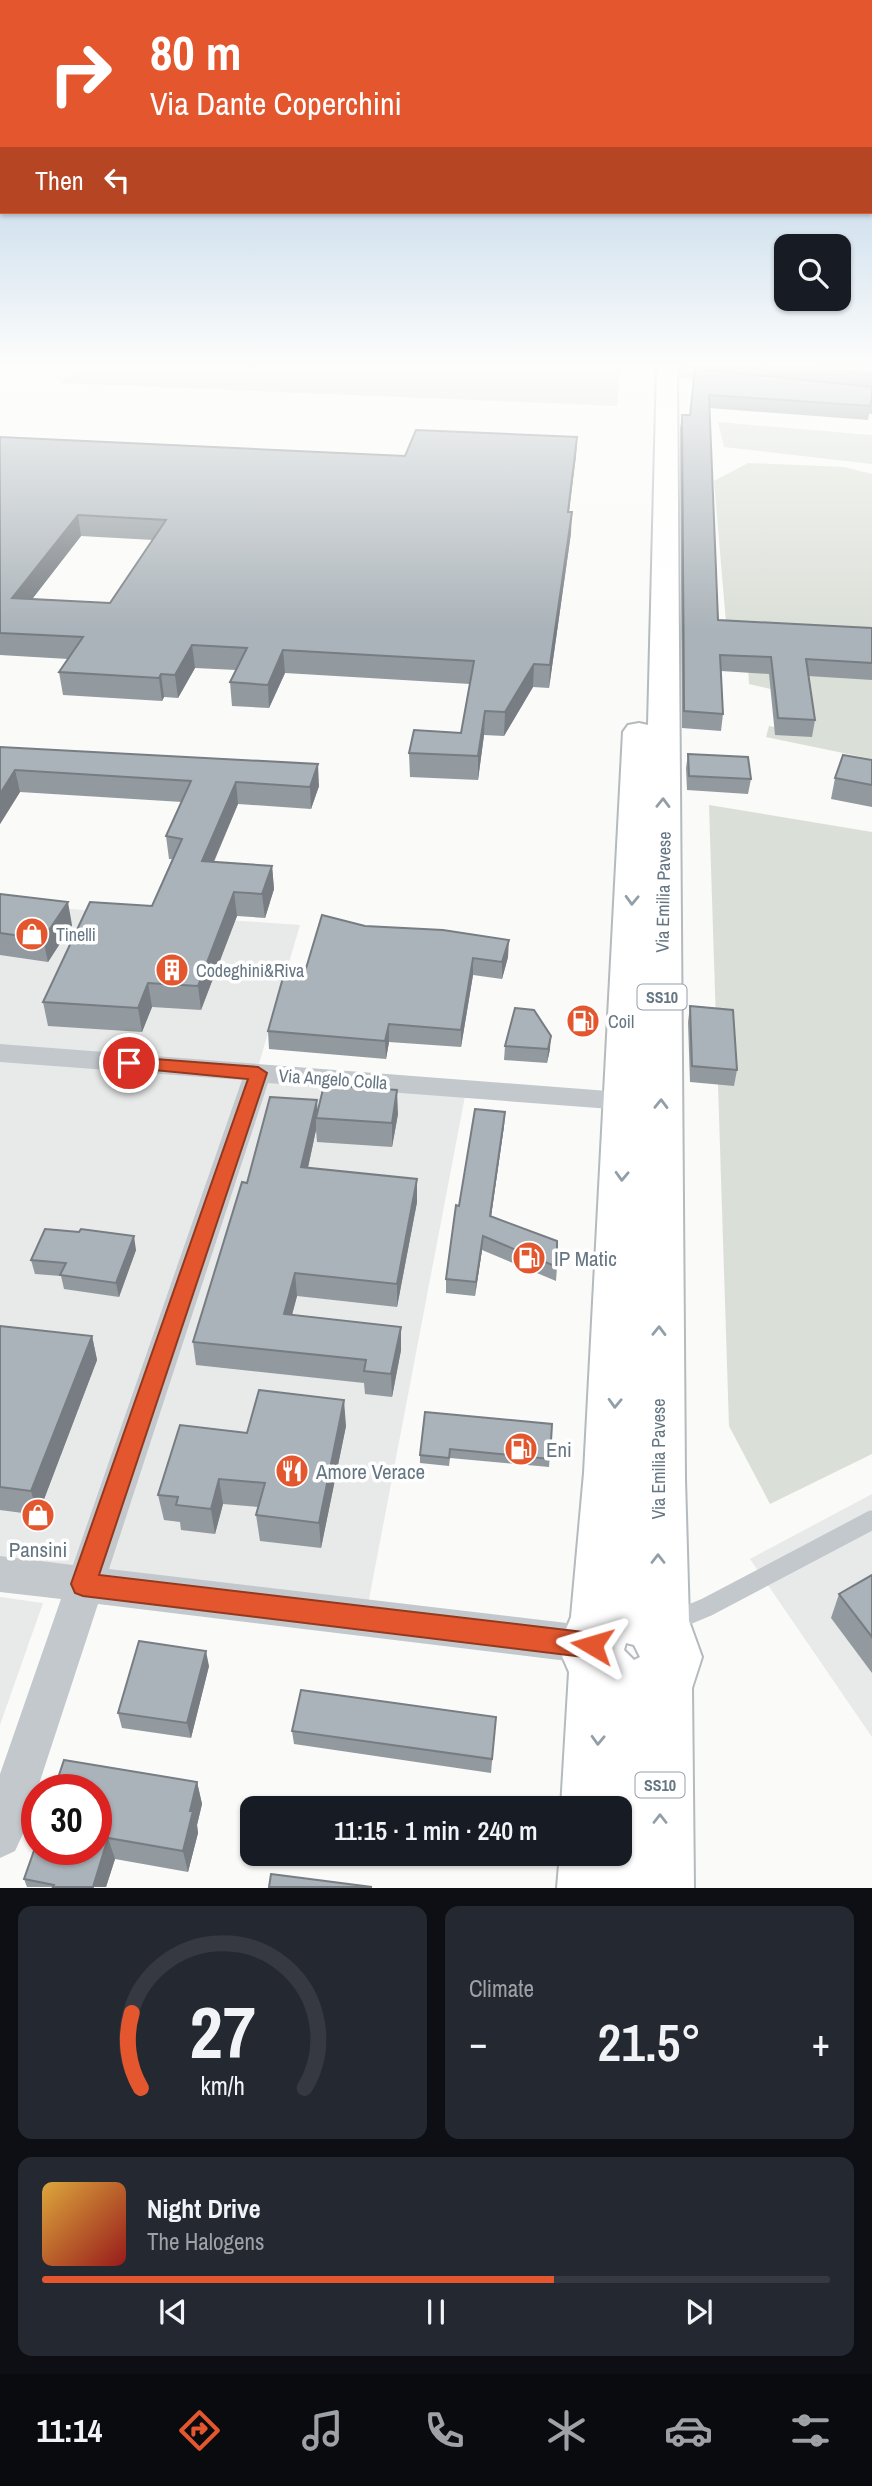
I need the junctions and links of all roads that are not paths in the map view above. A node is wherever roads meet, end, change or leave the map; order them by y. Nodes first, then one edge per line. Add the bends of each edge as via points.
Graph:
1 (658, 454) edge
2 (662, 454) edge
3 (0, 1053) edge
4 (258, 1073) junction
5 (624, 1100) junction
6 (872, 1520) edge
7 (0, 1574) edge
8 (83, 1584) junction
9 (623, 1650) junction
10 (597, 1796) edge
11 (0, 1836) edge
12 (593, 1866) edge
13 (592, 1888) edge
14 (660, 1888) edge

1 -> 5 main road, Via Emilia Pavese / SS10
9 -> 2 main road, Via Emilia Pavese / SS10 via 657,1479
3 - 4 street, Via Angelo Colla
4 - 5 street, Via Angelo Colla
4 - 8 street
5 -> 9 main road, Via Emilia Pavese / SS10 via 612,1473
6 - 9 lane
7 - 8 street
8 - 9 street
8 - 11 street
9 -> 10 main road, Via Emilia Pavese / SS10
14 -> 9 main road, Via Emilia Pavese / SS10
12 - 13 main road

